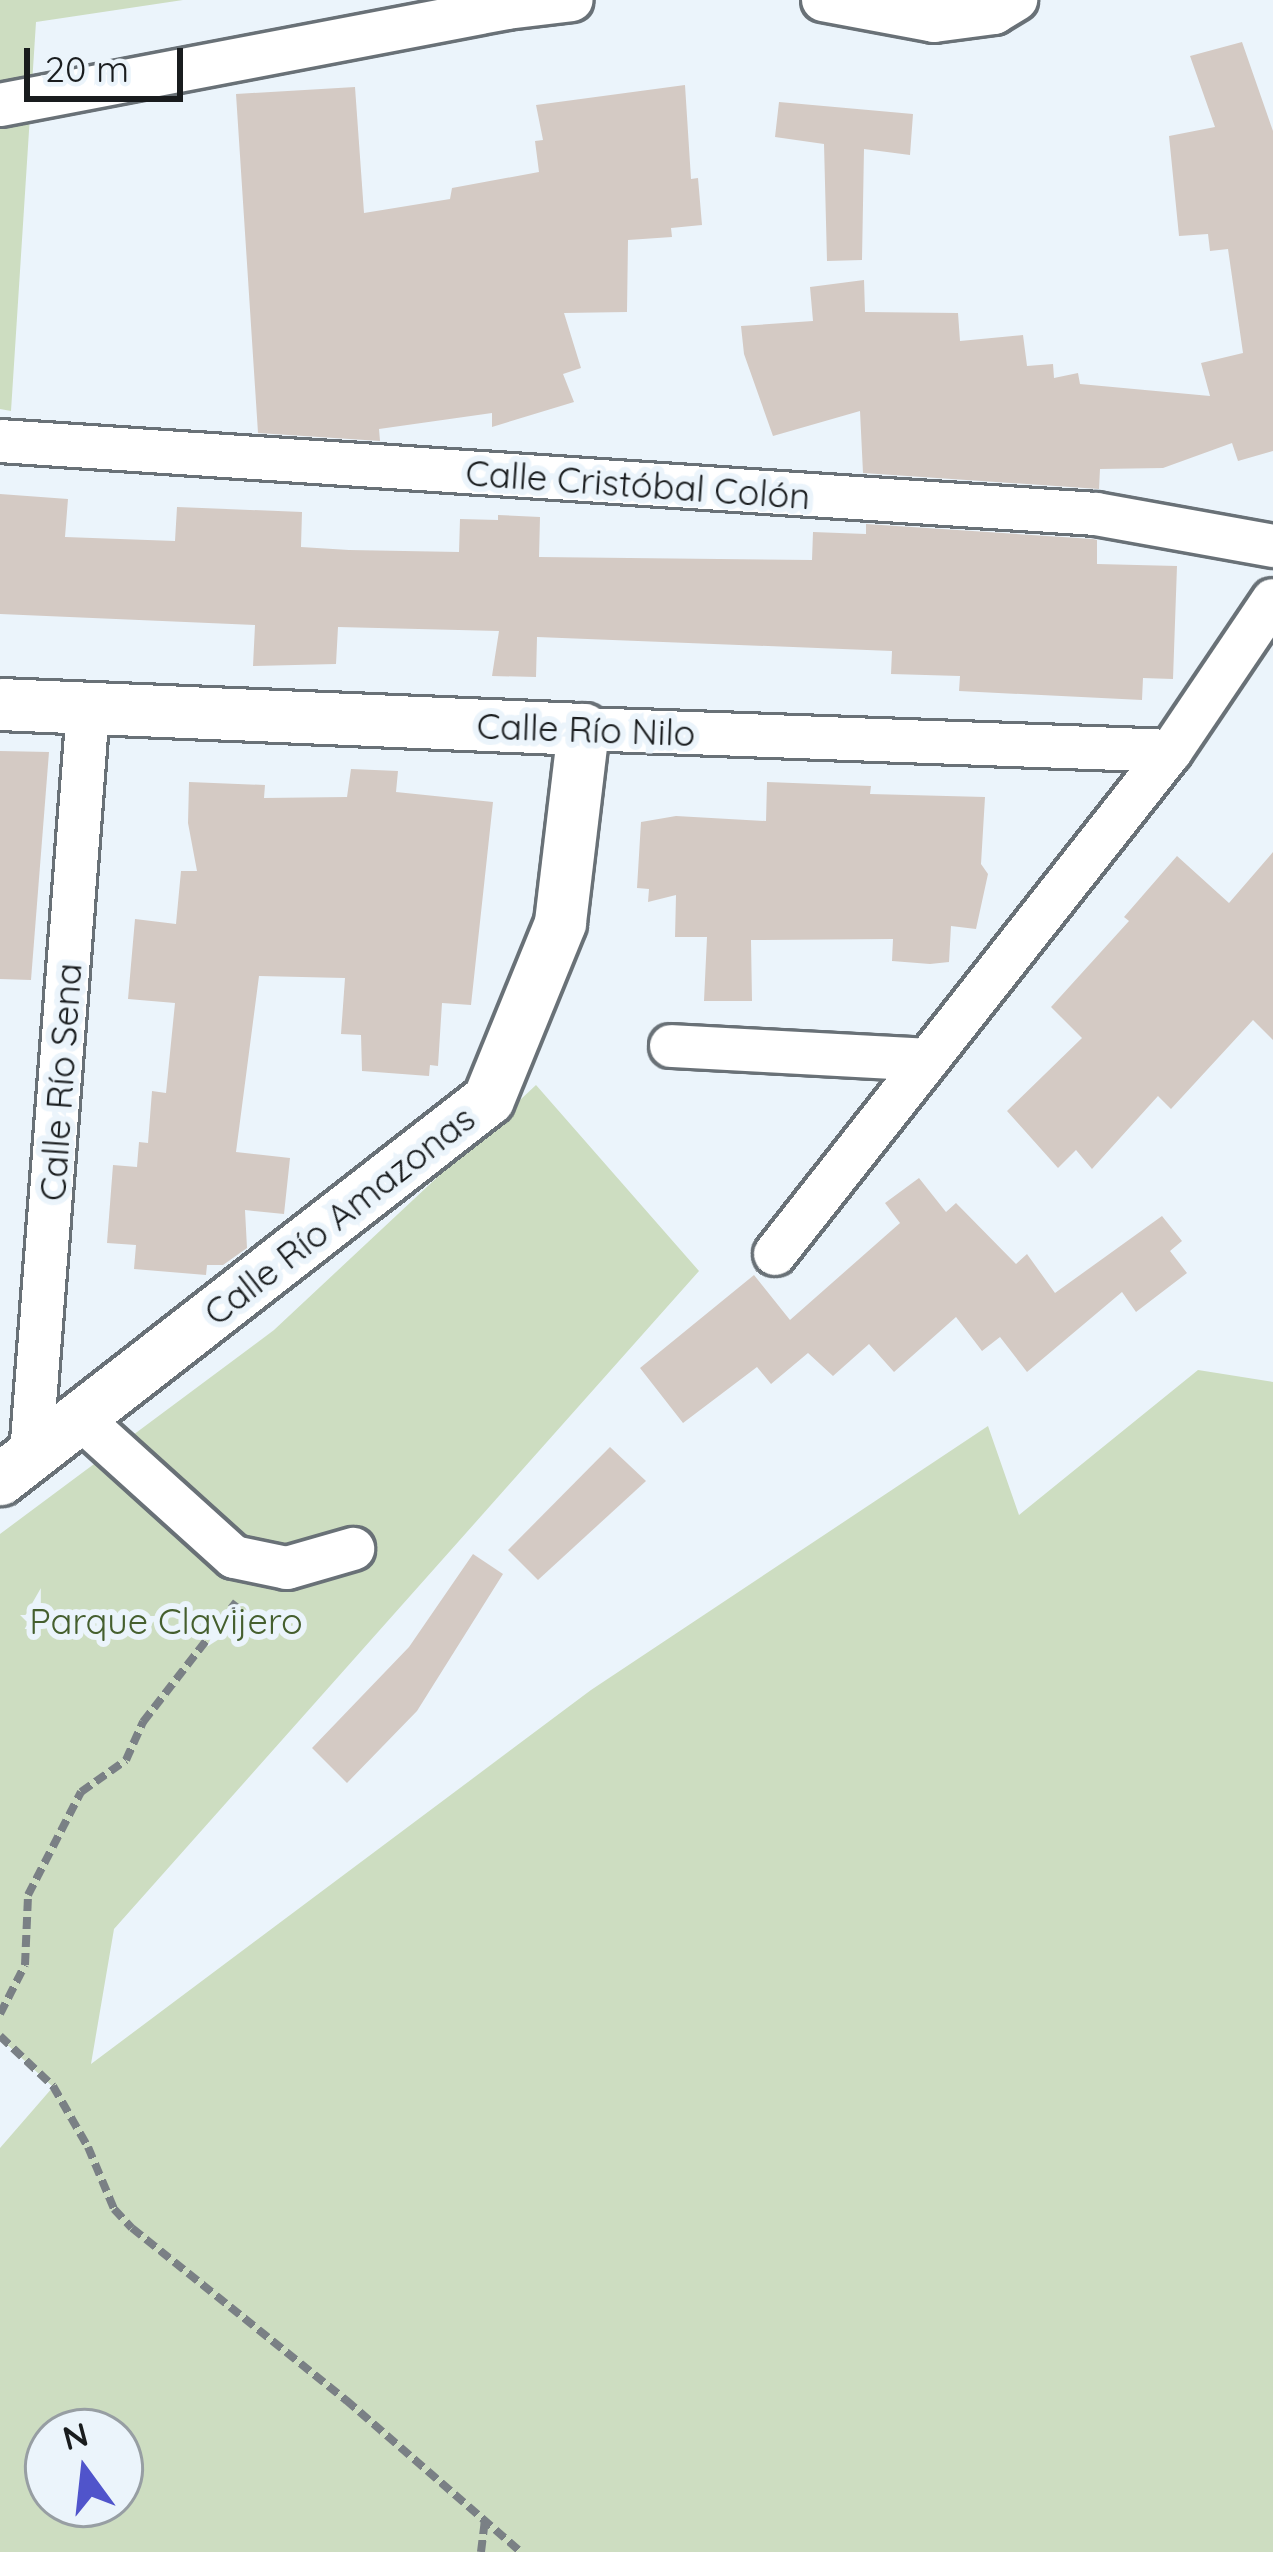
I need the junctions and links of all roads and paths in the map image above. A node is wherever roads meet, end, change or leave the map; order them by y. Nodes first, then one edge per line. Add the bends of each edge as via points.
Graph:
1 (572, 0) edge
2 (823, 0) edge
3 (1016, 0) edge
4 (0, 105) edge
5 (0, 441) edge
6 (1273, 546) edge
7 (1273, 600) edge
8 (0, 704) edge
9 (88, 709) junction
10 (583, 729) junction
11 (1172, 751) junction
12 (671, 1046) dead end
13 (928, 1060) junction
14 (775, 1254) dead end
15 (80, 1418) junction
16 (16, 1467) edge
17 (353, 1549) dead end
18 (253, 1561) junction
19 (0, 2014) edge
20 (0, 2036) edge
21 (485, 2519) junction
22 (481, 2552) edge
23 (520, 2552) edge

1 - 4 street
2 - 3 street via 934,21 994,13
5 - 6 street, Calle Cristóbal Colón via 1096,514
7 - 11 street
8 - 9 street, Calle Río Nilo
9 - 10 street, Calle Río Nilo
9 - 16 street, Calle Río Sena
10 - 11 street, Calle Río Nilo
10 - 15 street, Calle Río Amazonas via 560,923 488,1099
11 - 13 street
12 - 13 street
13 - 14 street
15 - 16 street, Calle Río Amazonas
15 - 18 street via 234,1557
17 - 18 street via 287,1568
18 - 19 path via 242,1595 143,1722 126,1760 81,1792 28,1895 25,1965
20 - 21 path via 53,2086 114,2209 132,2228
21 - 22 path
21 - 23 path

